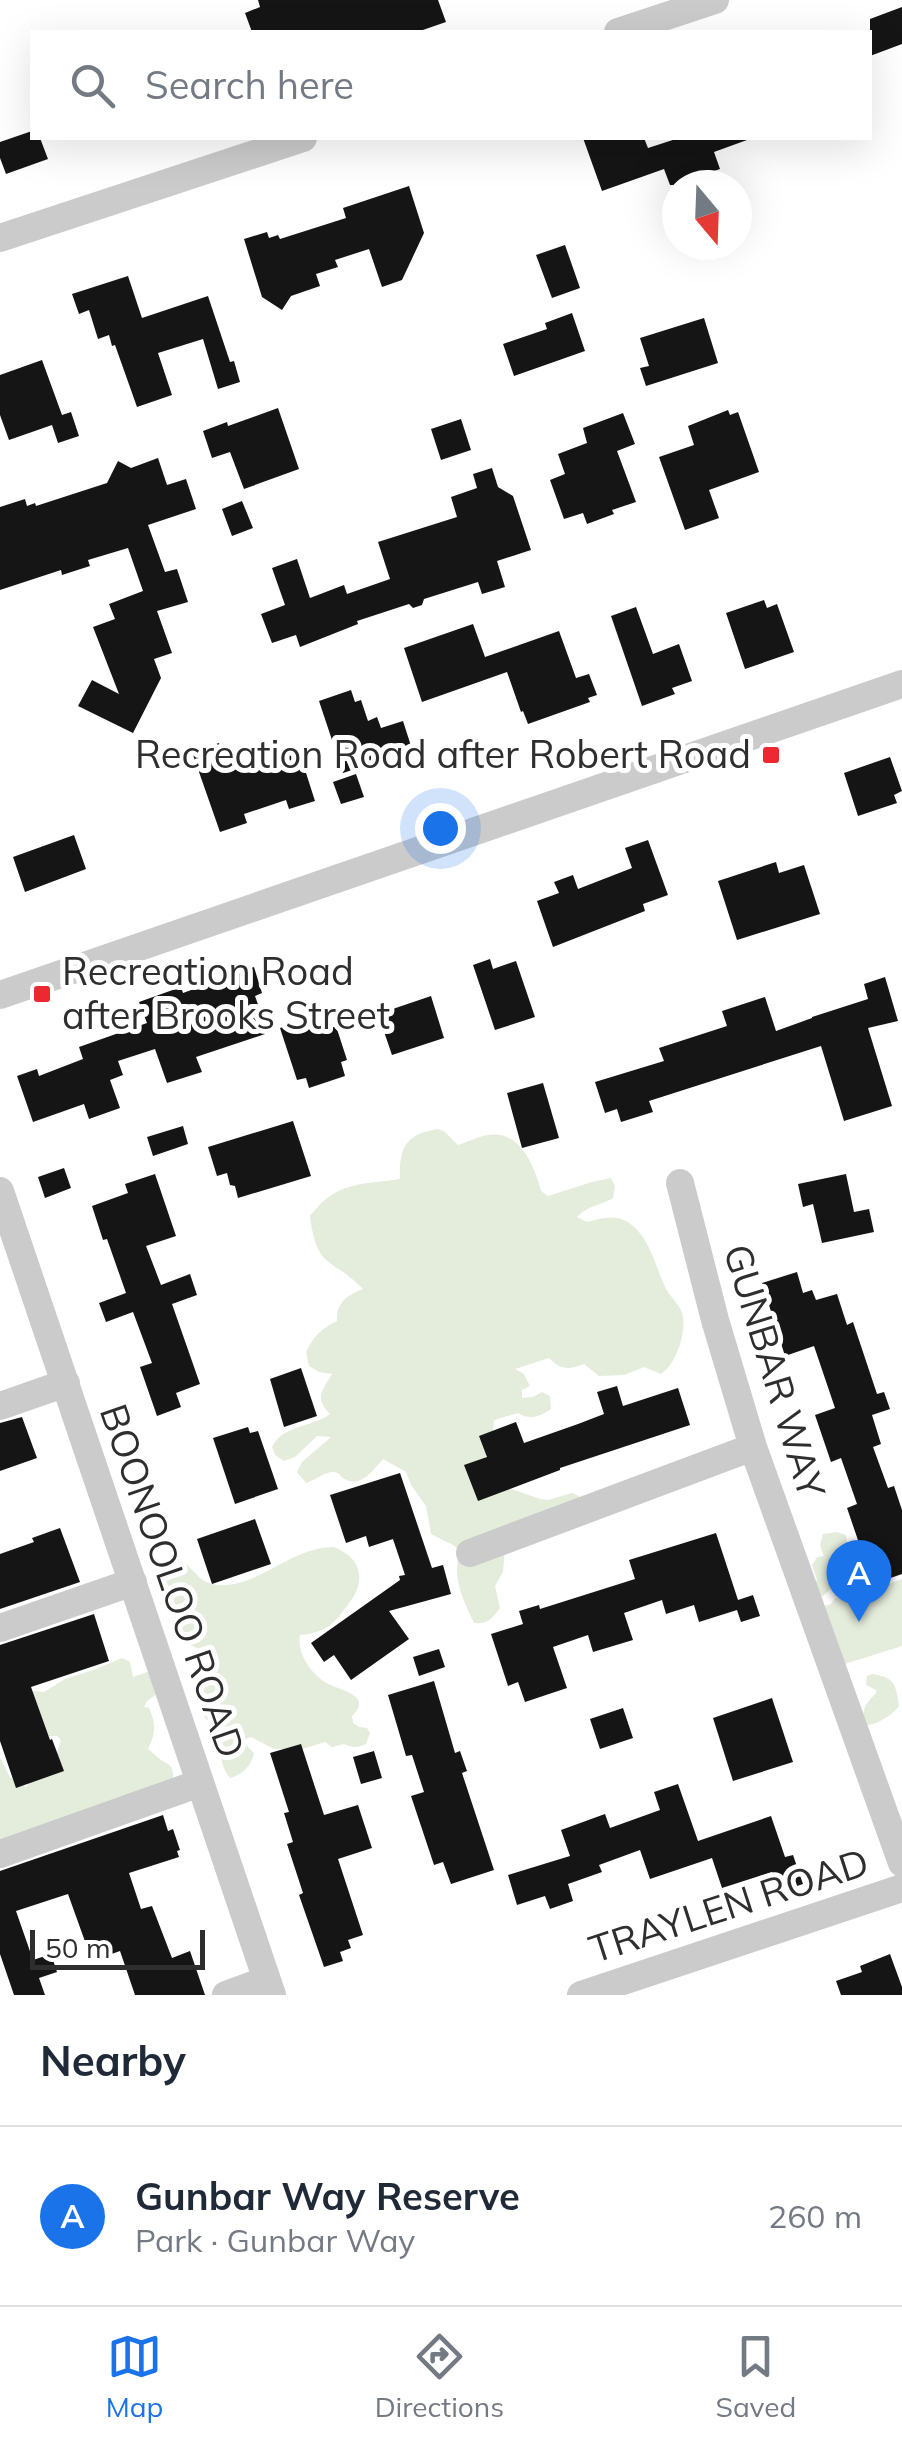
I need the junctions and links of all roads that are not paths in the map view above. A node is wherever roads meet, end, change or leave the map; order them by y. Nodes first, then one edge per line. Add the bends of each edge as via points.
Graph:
1 (715, 0) edge
2 (624, 30) edge
3 (297, 140) edge
4 (0, 238) edge
5 (902, 684) edge
6 (0, 995) edge
7 (680, 1183) dead end
8 (0, 1191) edge
9 (66, 1383) junction
10 (0, 1406) edge
11 (753, 1448) junction
12 (470, 1553) dead end
13 (133, 1582) junction
14 (0, 1628) edge
15 (200, 1782) junction
16 (0, 1854) edge
17 (902, 1863) edge
18 (902, 1888) edge
19 (269, 1988) edge
20 (226, 1995) edge
21 (581, 1995) edge

1 - 2 street
3 - 4 street
5 - 6 street
7 - 11 street, GUNBAR WAY
8 - 9 street, BOONOOLOO ROAD
9 - 10 street
9 - 13 street, BOONOOLOO ROAD
11 - 12 street
11 - 17 street, GUNBAR WAY
13 - 14 street
13 - 15 street, BOONOOLOO ROAD
15 - 16 street
15 - 19 street, BOONOOLOO ROAD
18 - 21 street, TRAYLEN ROAD
19 - 20 street

